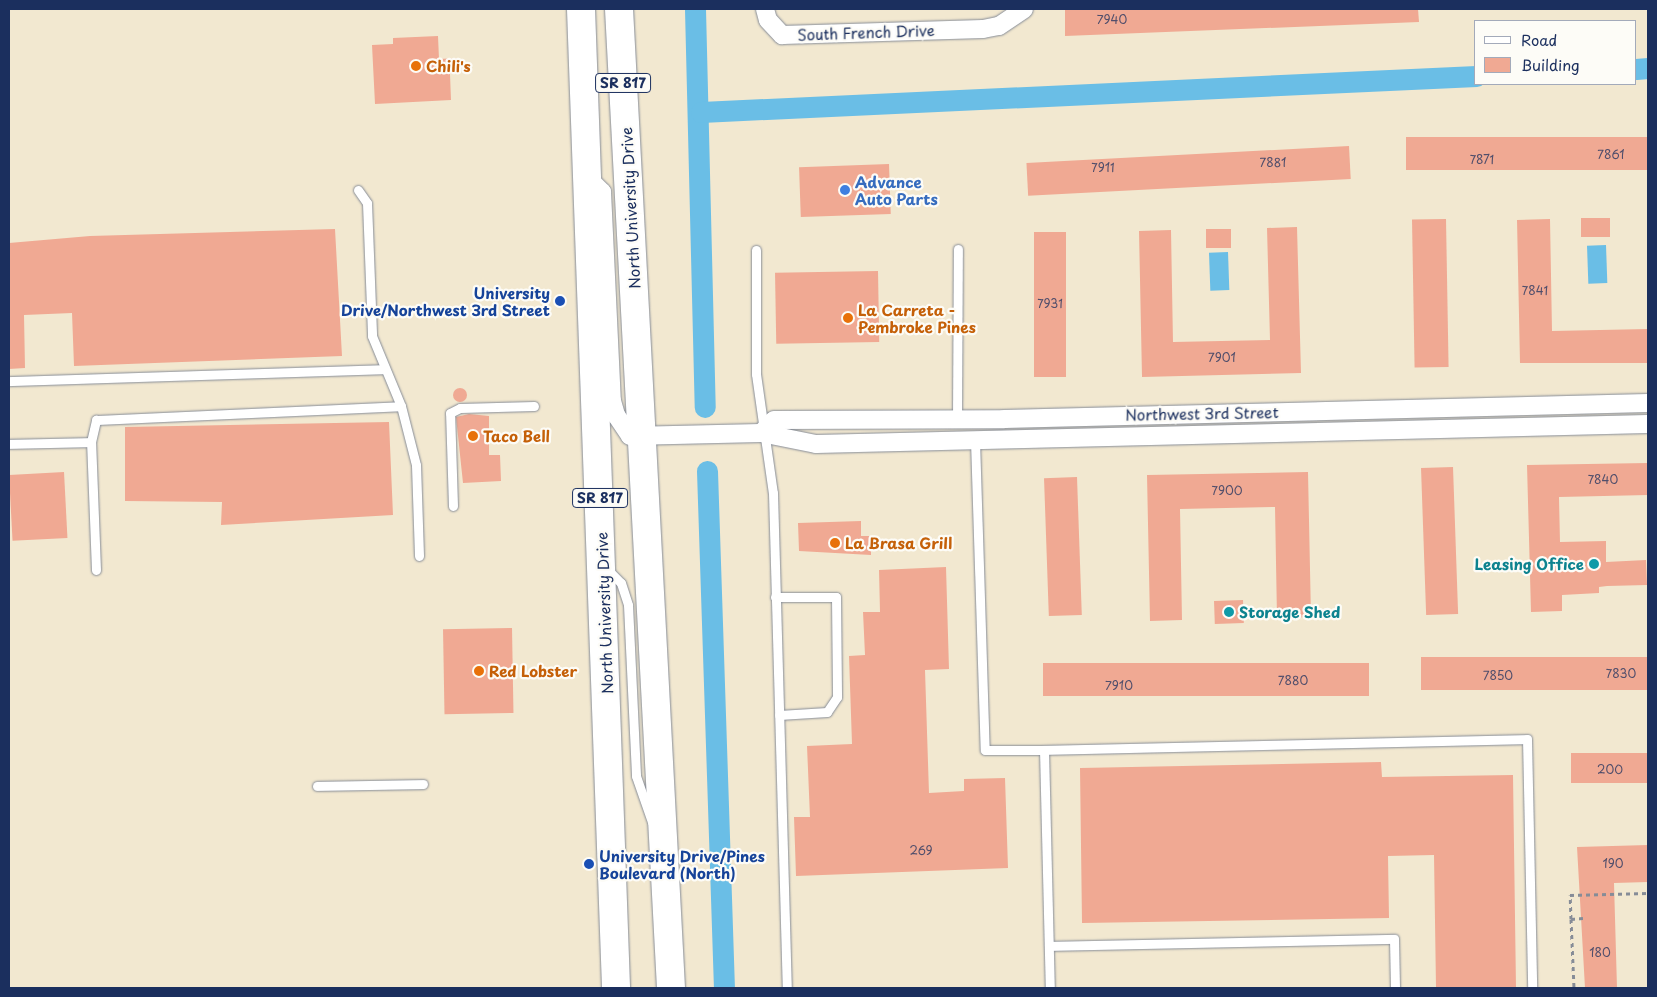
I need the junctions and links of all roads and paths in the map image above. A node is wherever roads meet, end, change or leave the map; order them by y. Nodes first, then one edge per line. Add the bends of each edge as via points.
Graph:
1 (581, 9) edge
2 (619, 9) edge
3 (765, 9) edge
4 (1024, 9) edge
5 (588, 178) junction
6 (358, 190) dead end
7 (958, 249) dead end
8 (756, 250) dead end
9 (385, 369) junction
10 (9, 381) edge
11 (1648, 402) edge
12 (402, 406) junction
13 (534, 406) dead end
14 (957, 419) junction
15 (1648, 424) edge
16 (761, 433) junction
17 (642, 438) junction
18 (976, 440) junction
19 (91, 442) junction
20 (9, 444) edge
21 (453, 506) dead end
22 (419, 556) dead end
23 (602, 566) junction
24 (96, 570) dead end
25 (776, 596) junction
26 (779, 715) junction
27 (1044, 750) junction
28 (423, 784) dead end
29 (317, 786) dead end
30 (665, 860) junction
31 (1648, 893) edge
32 (1583, 918) dead end
33 (1571, 919) junction
34 (1049, 946) junction
35 (616, 988) edge
36 (671, 988) edge
37 (787, 988) edge
38 (1050, 988) edge
39 (1395, 988) edge
40 (1532, 988) edge
41 (1574, 988) edge

1 - 5 main road, North University Drive / SR 817
2 - 17 main road, North University Drive / SR 817
3 - 4 street, South French Drive via 782,35 983,28 999,26
5 - 17 street, North University Drive via 602,192 612,401 616,415 630,436
5 - 23 main road, North University Drive / SR 817
6 - 9 lane via 366,203 372,336
7 - 14 lane
8 - 16 lane via 756,374
9 - 10 lane
9 - 12 lane
11 - 14 street, Northwest 3rd Street
12 - 19 lane via 100,418 94,423
12 - 22 lane via 416,465
13 - 21 lane via 460,408 450,413
14 - 16 street, Northwest 3rd Street via 774,420
15 - 18 street, Northwest 3rd Street
16 - 17 street, Northwest 3rd Street
16 - 18 street, Northwest 3rd Street via 816,444
16 - 25 lane via 773,493
17 - 30 main road, North University Drive / SR 817
18 - 27 lane via 985,750
19 - 20 lane
19 - 24 lane
23 - 30 lane via 621,583 628,605 636,776
23 - 35 main road, North University Drive / SR 817
25 - 26 lane
25 - 26 lane via 836,597 837,697 827,712
26 - 37 lane
27 - 34 lane
27 - 40 lane via 1527,738
28 - 29 lane
30 - 36 main road, North University Drive / SR 817
31 - 33 path via 1570,895
32 - 33 path
33 - 41 path
34 - 38 lane
34 - 39 lane via 1394,939

